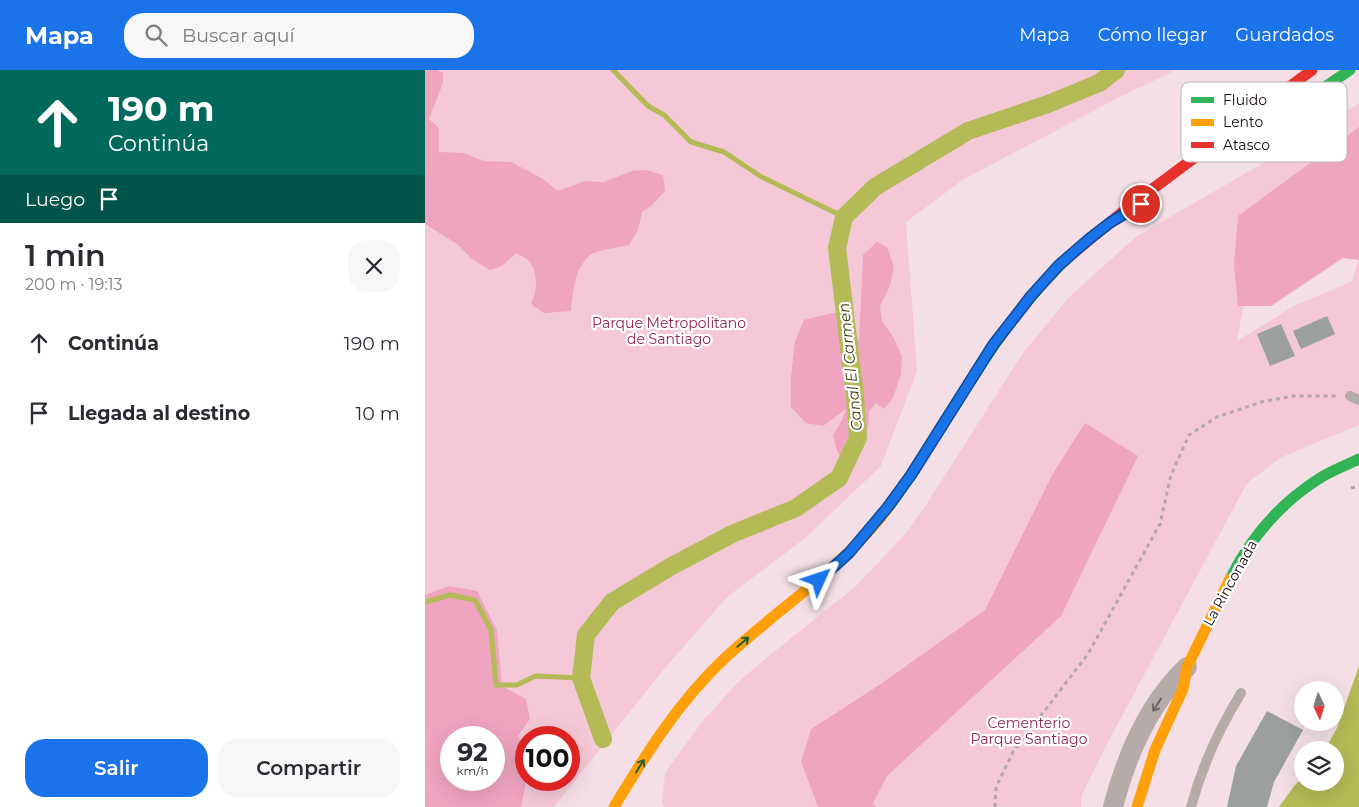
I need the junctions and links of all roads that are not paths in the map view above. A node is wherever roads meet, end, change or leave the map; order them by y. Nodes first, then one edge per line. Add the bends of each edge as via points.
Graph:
1 (1312, 70) edge
2 (1350, 70) edge
3 (1296, 82) edge
4 (1332, 82) edge
5 (1190, 162) edge
6 (1186, 178) dead end
7 (1111, 222) junction
8 (1359, 459) edge
9 (1187, 667) junction
10 (1241, 693) dead end
11 (1135, 742) junction
12 (1155, 750) junction
13 (614, 807) edge
14 (1113, 807) edge
15 (1137, 807) edge
16 (1191, 807) edge

1 - 3 main road
2 - 4 main road
5 - 7 main road
6 - 7 main road
13 -> 7 main road via 666,725 705,677 849,553 874,524 911,475 981,364 1031,296 1059,265
8 - 9 main road, La Rinconada via 1319,478 1266,523 1238,563
9 -> 11 street, La Rinconada via 1171,682
9 - 12 main road, La Rinconada via 1183,688
10 - 16 lane via 1214,742
11 - 12 street
11 - 14 street, La Rinconada
12 - 15 main road, La Rinconada

